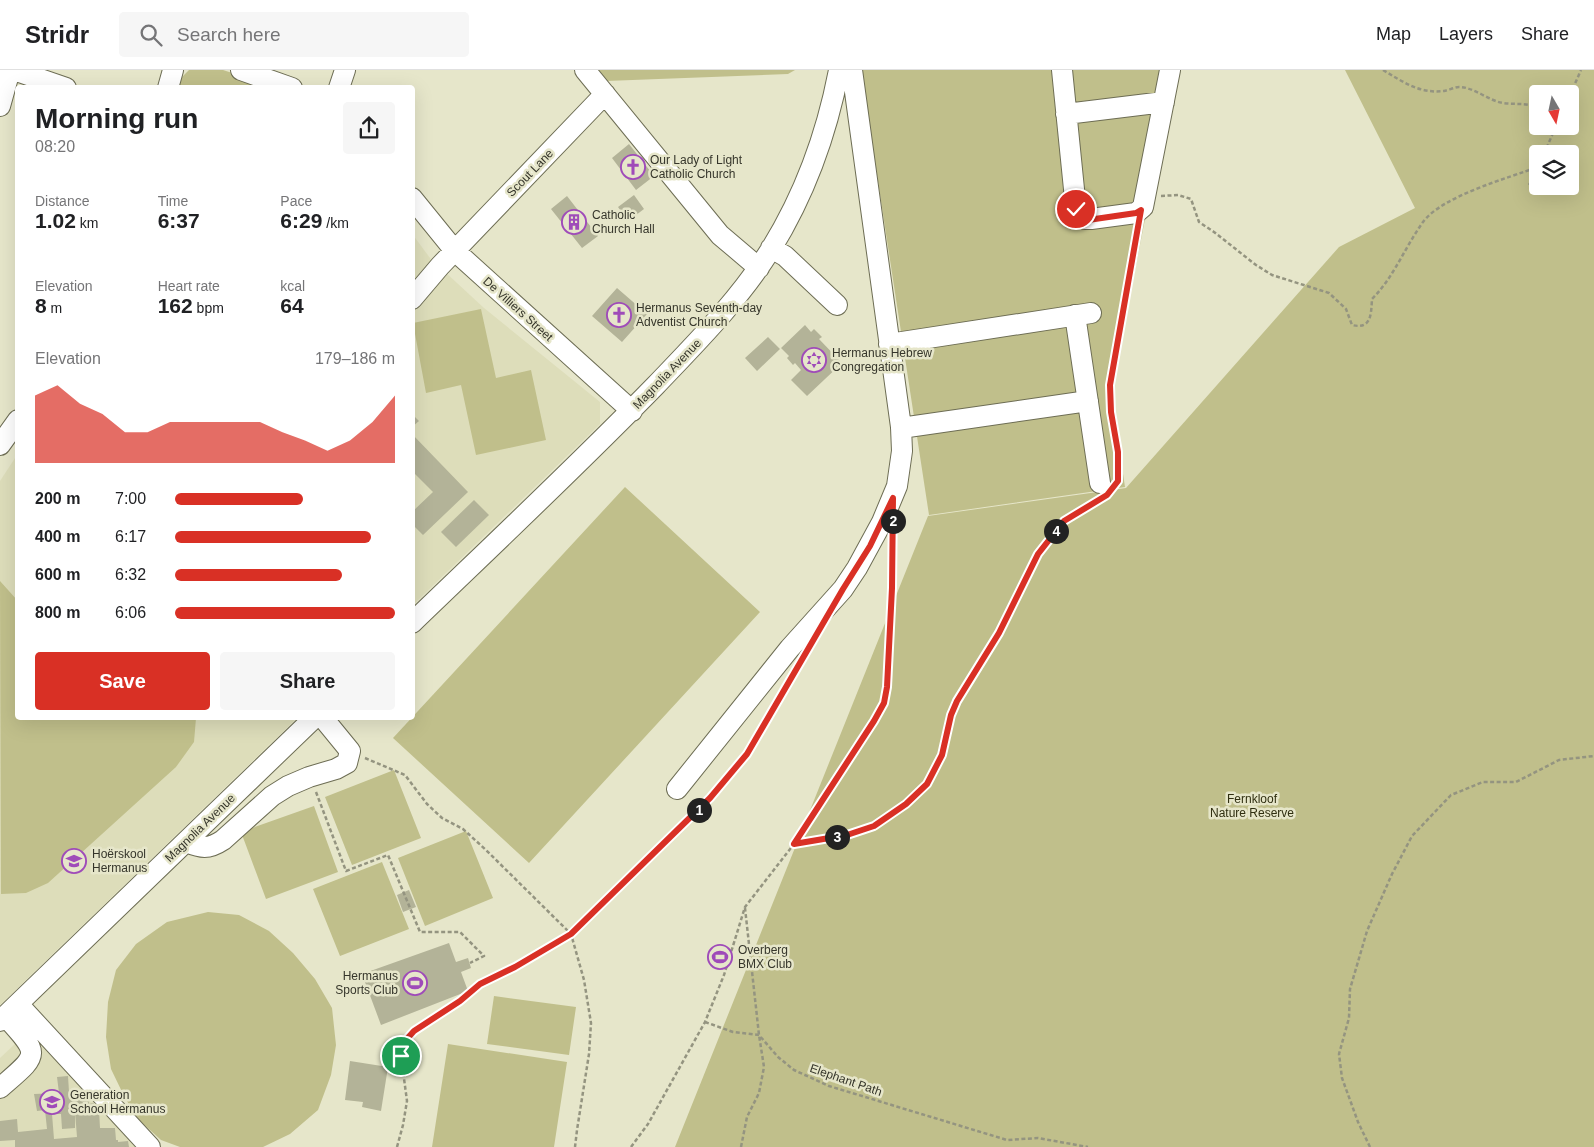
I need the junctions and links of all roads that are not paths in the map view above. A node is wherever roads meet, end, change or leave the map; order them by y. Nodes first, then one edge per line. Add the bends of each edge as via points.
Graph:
1 (10, 70) edge
2 (14, 70) edge
3 (174, 70) edge
4 (241, 70) edge
5 (345, 70) edge
6 (585, 70) edge
7 (839, 70) edge
8 (852, 70) edge
9 (1062, 70) edge
10 (1170, 70) edge
11 (57, 85) edge
12 (169, 85) edge
13 (284, 85) edge
14 (340, 85) edge
15 (605, 94) junction
16 (1164, 102) junction
17 (0, 106) edge
18 (1066, 114) junction
19 (826, 127) junction
20 (861, 132) junction
21 (415, 202) edge
22 (771, 248) junction
23 (455, 251) junction
24 (759, 268) junction
25 (415, 295) edge
26 (837, 305) dead end
27 (890, 344) junction
28 (1088, 401) junction
29 (632, 411) junction
30 (15, 424) edge
31 (901, 428) junction
32 (0, 445) edge
33 (1107, 489) road end
34 (415, 620) edge
35 (312, 720) edge
36 (325, 720) edge
37 (676, 789) dead end
38 (186, 842) junction
39 (8, 1014) edge
40 (0, 1088) edge
41 (150, 1147) edge

1 - 17 street
2 - 11 street
3 - 12 street
4 - 13 street
5 - 14 street
6 - 15 street
7 - 19 street, Magnolia Avenue
8 - 20 street
9 - 18 street
10 - 16 street
15 - 23 street, Scout Lane
15 - 24 street via 720,235
16 - 18 street
16 - 18 street via 1143,207 1136,213 1088,220 1076,209
19 - 20 street via 846,127
19 - 22 street, Magnolia Avenue via 794,208
20 - 27 street
21 - 23 street, De Villiers Street
22 - 24 street, Magnolia Avenue
22 - 26 street via 785,256
23 - 25 street, Scout Lane
23 - 29 street, De Villiers Street
24 - 29 street, Magnolia Avenue via 697,342
27 - 28 street via 1083,314
27 - 31 street
28 - 31 street
28 - 33 street
29 - 34 street, Magnolia Avenue
30 - 32 street
31 - 37 street via 901,463 893,498 870,546 843,589 790,648
35 - 38 street, Magnolia Avenue
36 - 38 street via 350,751 350,758 344,766 288,786 216,845 200,848
38 - 39 street, Magnolia Avenue
39 - 40 street via 32,1052 31,1060
39 - 41 street

